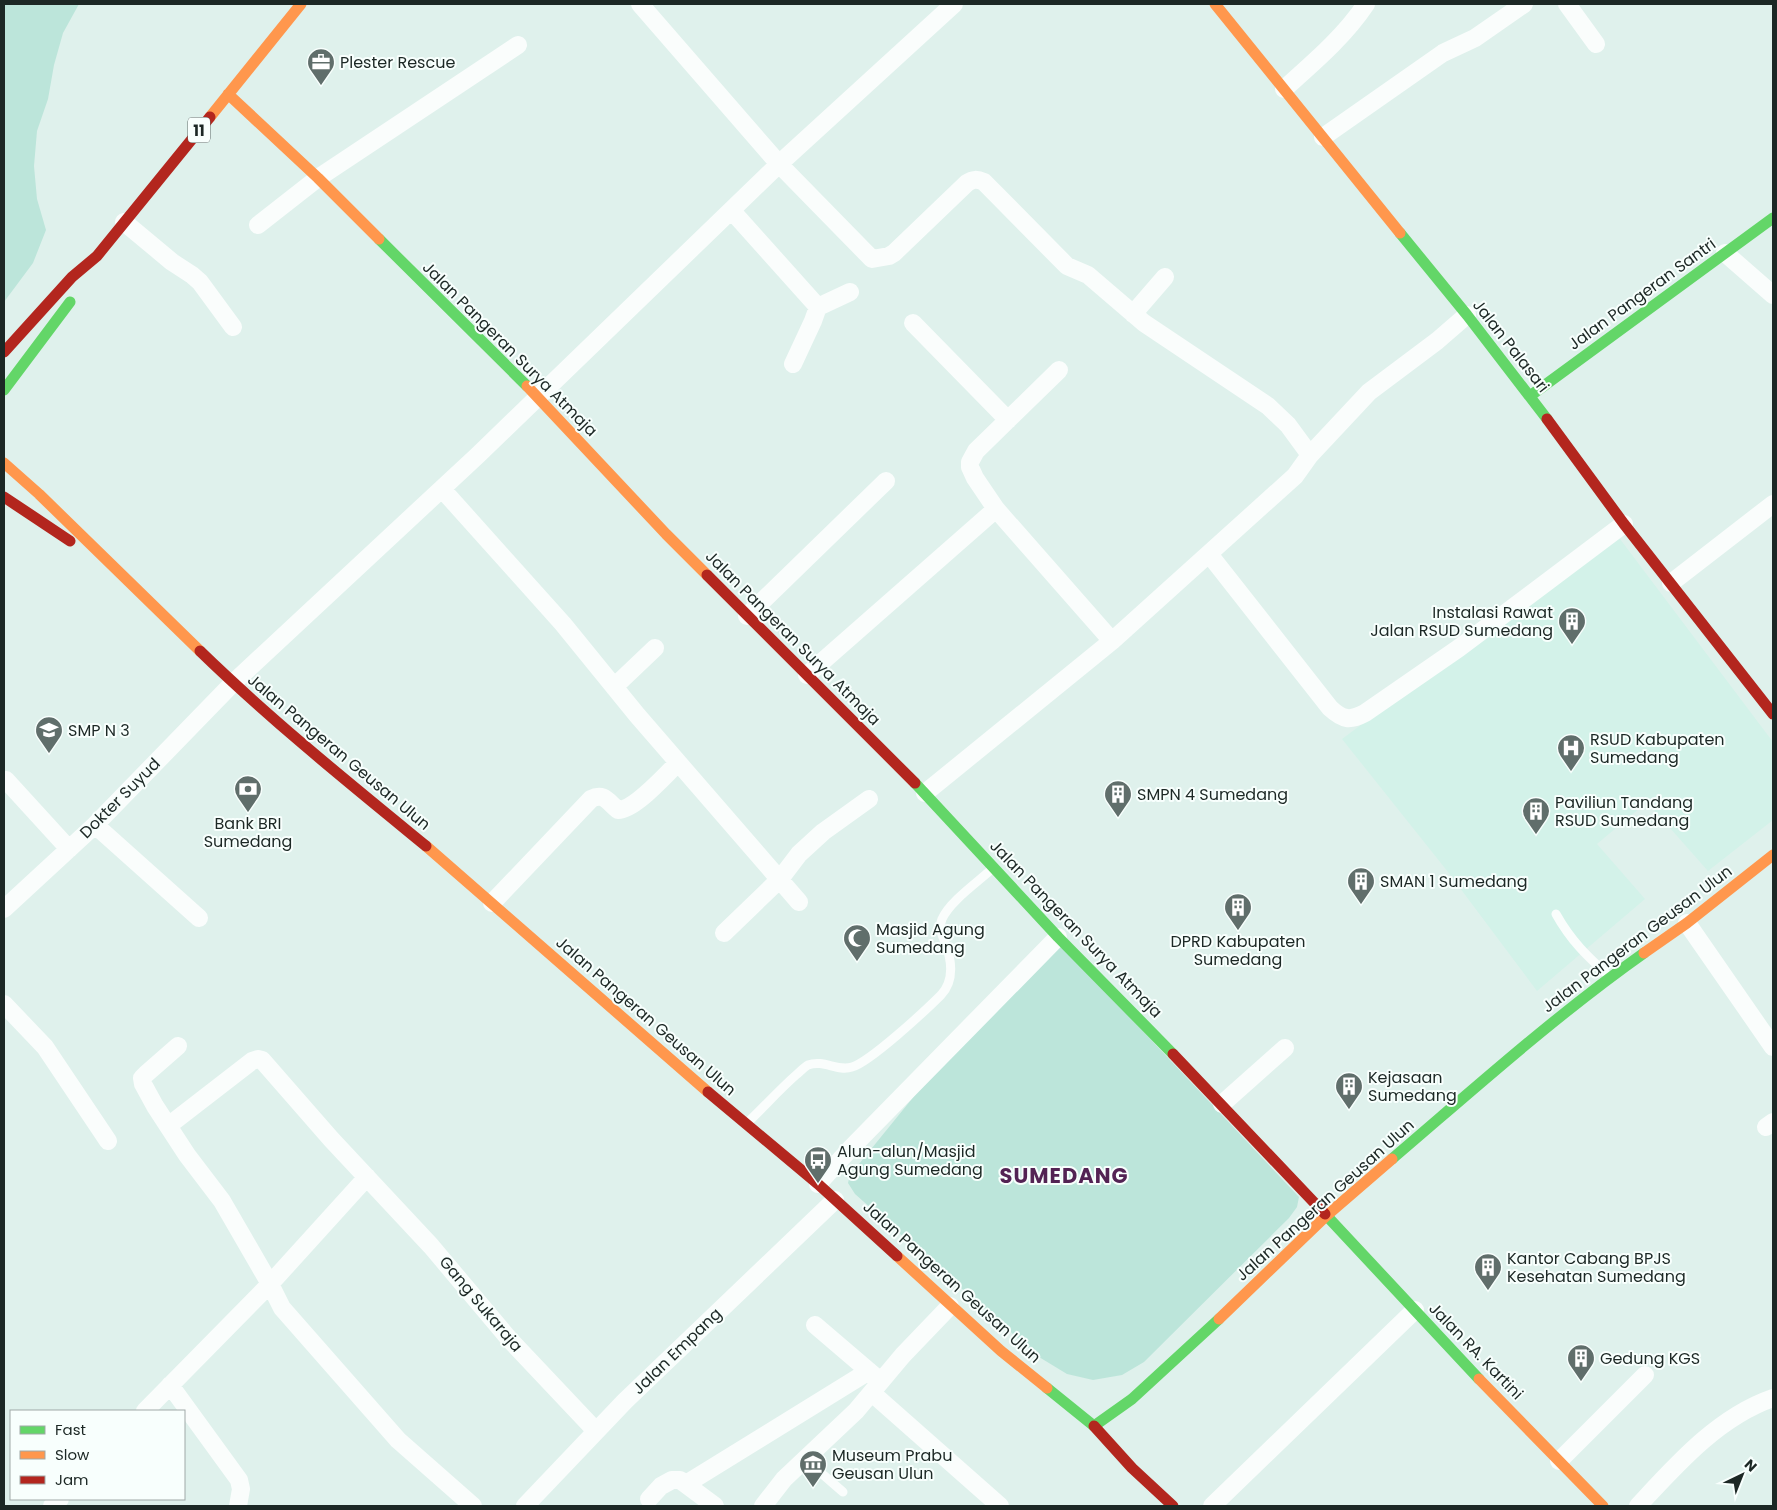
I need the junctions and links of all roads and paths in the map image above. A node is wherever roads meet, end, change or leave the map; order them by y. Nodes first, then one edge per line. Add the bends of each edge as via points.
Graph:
1 (301, 4) edge
2 (640, 4) edge
3 (954, 4) edge
4 (1215, 4) edge
5 (1366, 4) edge
6 (1524, 4) edge
7 (1567, 4) edge
8 (1596, 44) dead end
9 (518, 45) dead end
10 (1284, 89) junction
11 (228, 94) junction
12 (1323, 137) junction
13 (779, 164) junction
14 (318, 178) junction
15 (732, 211) junction
16 (1773, 218) edge
17 (124, 222) junction
18 (258, 225) dead end
19 (1726, 253) junction
20 (97, 256) junction
21 (1165, 277) dead end
22 (85, 280) dead end
23 (850, 292) dead end
24 (1773, 295) edge
25 (75, 296) dead end
26 (818, 307) junction
27 (1133, 314) junction
28 (1467, 315) junction
29 (913, 323) dead end
30 (233, 327) dead end
31 (4, 352) edge
32 (793, 364) dead end
33 (1059, 370) dead end
34 (4, 390) edge
35 (1530, 396) junction
36 (538, 398) junction
37 (1008, 420) junction
38 (1310, 455) junction
39 (4, 462) edge
40 (886, 480) dead end
41 (442, 489) junction
42 (4, 497) edge
43 (1773, 504) edge
44 (996, 509) junction
45 (1624, 524) junction
46 (1209, 554) junction
47 (122, 576) junction
48 (1671, 584) junction
49 (747, 616) junction
50 (1112, 641) junction
51 (655, 648) dead end
52 (808, 675) junction
53 (233, 683) junction
54 (614, 687) junction
55 (1773, 714) edge
56 (678, 763) junction
57 (6, 780) dead end
58 (925, 793) junction
59 (869, 799) dead end
60 (95, 825) junction
61 (69, 849) junction
62 (1773, 856) edge
63 (994, 868) junction
64 (780, 879) junction
65 (799, 902) dead end
66 (492, 903) junction
67 (4, 909) edge
68 (1556, 914) dead end
69 (199, 918) dead end
70 (1687, 923) junction
71 (724, 933) dead end
72 (1058, 938) junction
73 (1610, 977) junction
74 (4, 1004) edge
75 (178, 1046) dead end
76 (1773, 1047) edge
77 (1285, 1048) dead end
78 (1222, 1104) junction
79 (746, 1125) junction
80 (168, 1126) junction
81 (108, 1141) dead end
82 (367, 1177) junction
83 (818, 1184) junction
84 (835, 1200) junction
85 (1326, 1216) junction
86 (270, 1284) junction
87 (950, 1306) junction
88 (1415, 1310) junction
89 (815, 1325) dead end
90 (1645, 1375) dead end
91 (874, 1382) junction
92 (170, 1384) junction
93 (1773, 1398) edge
94 (146, 1410) edge
95 (1094, 1426) junction
96 (596, 1431) junction
97 (805, 1459) junction
98 (1560, 1461) junction
99 (686, 1484) junction
100 (844, 1492) dead end
101 (648, 1499) dead end
102 (1164, 1503) edge
103 (238, 1506) edge
104 (473, 1506) edge
105 (525, 1506) edge
106 (715, 1506) edge
107 (763, 1506) edge
108 (1000, 1506) edge
109 (1212, 1506) edge
110 (1604, 1506) edge
111 (1638, 1506) edge

1 - 11 main road, 11
2 - 13 street
3 - 13 street, Dokter Suyud
4 - 10 main road, Jalan Palasari
5 - 10 street via 1354,22
6 - 12 street via 1475,38 1443,53
7 - 8 street
9 - 14 street
10 - 12 main road, Jalan Palasari
11 - 14 main road, Jalan Pangeran Surya Atmaja
11 - 17 main road, 11
12 - 28 main road, Jalan Palasari
13 - 15 street, Dokter Suyud
13 - 27 street via 872,258 894,253 967,183 980,180 1063,263 1088,275
14 - 18 street
14 - 36 main road, Jalan Pangeran Surya Atmaja
15 - 26 street
15 - 36 street, Dokter Suyud
16 - 19 main road, Jalan Pangeran Santri
17 - 20 main road, 11
17 - 30 street via 172,262 192,274
19 - 24 street
19 - 35 main road, Jalan Pangeran Santri
20 - 22 main road, 11
20 - 31 main road, 11 via 72,278
21 - 27 street
23 - 26 street
25 - 34 main road
26 - 32 street
27 - 38 street via 1268,406 1288,425
28 - 35 main road, Jalan Palasari
28 - 38 street via 1369,392
29 - 37 street
33 - 37 street
35 - 45 main road, Jalan Palasari
36 - 41 street, Dokter Suyud
36 - 49 main road, Jalan Pangeran Surya Atmaja
37 - 44 street via 976,451 970,462 975,478
38 - 46 street via 1295,476
39 - 47 main road
40 - 49 street
41 - 53 street, Dokter Suyud
41 - 54 street via 563,624
42 - 47 main road
43 - 48 street
44 - 50 street
44 - 52 street
45 - 46 street via 1459,648 1365,713 1346,720 1330,708
45 - 48 main road, Jalan Palasari
46 - 50 street
47 - 53 main road, Jalan Pangeran Geusan Ulun
48 - 55 main road, Jalan Palasari
49 - 52 main road, Jalan Pangeran Surya Atmaja
50 - 58 street
51 - 54 street
52 - 58 main road, Jalan Pangeran Surya Atmaja
53 - 60 street, Dokter Suyud
53 - 66 main road, Jalan Pangeran Geusan Ulun
54 - 56 street
56 - 64 street
56 - 66 street via 625,810 618,810 603,797 590,799
57 - 61 street
58 - 63 main road, Jalan Pangeran Surya Atmaja
59 - 64 street via 823,832
60 - 61 street, Dokter Suyud
60 - 69 street
61 - 67 street, Dokter Suyud
62 - 70 main road, Jalan Pangeran Geusan Ulun
63 - 72 main road, Jalan Pangeran Surya Atmaja
63 - 79 lane via 949,908 940,925 951,970 950,982 943,993 854,1067 843,1069 816,1063 806,1066
64 - 65 street
64 - 71 street
66 - 79 main road, Jalan Pangeran Geusan Ulun
68 - 73 lane via 1580,949
70 - 73 main road, Jalan Pangeran Geusan Ulun
70 - 76 street
72 - 78 main road, Jalan Pangeran Surya Atmaja
72 - 83 street
73 - 85 main road, Jalan Pangeran Geusan Ulun via 1500,1066
74 - 81 street via 45,1048
75 - 80 street via 142,1078
77 - 78 street
78 - 85 main road, Jalan Pangeran Surya Atmaja
79 - 83 main road, Jalan Pangeran Geusan Ulun
80 - 82 street, Gang Sukaraja via 258,1059
80 - 86 street via 222,1202
82 - 86 street
82 - 96 street, Gang Sukaraja via 431,1246 510,1340
83 - 84 main road, Jalan Pangeran Geusan Ulun
84 - 87 main road, Jalan Pangeran Geusan Ulun
84 - 96 street, Jalan Empang
85 - 88 main road, Jalan RA. Kartini
85 - 95 main road, Jalan Pangeran Geusan Ulun via 1195,1342 1132,1398
86 - 92 street
86 - 104 street via 282,1308 398,1440
87 - 91 street
87 - 95 main road, Jalan Pangeran Geusan Ulun
88 - 98 main road, Jalan RA. Kartini
88 - 109 street
89 - 91 street
90 - 98 street
91 - 97 street via 856,1412
91 - 99 street
91 - 108 street
92 - 94 street
92 - 103 street via 239,1480
93 - 111 street via 1727,1421 1689,1453
95 - 102 main road
96 - 105 street, Jalan Empang
97 - 100 lane
97 - 107 street
98 - 110 main road, Jalan RA. Kartini
99 - 101 street via 672,1480
99 - 106 street

